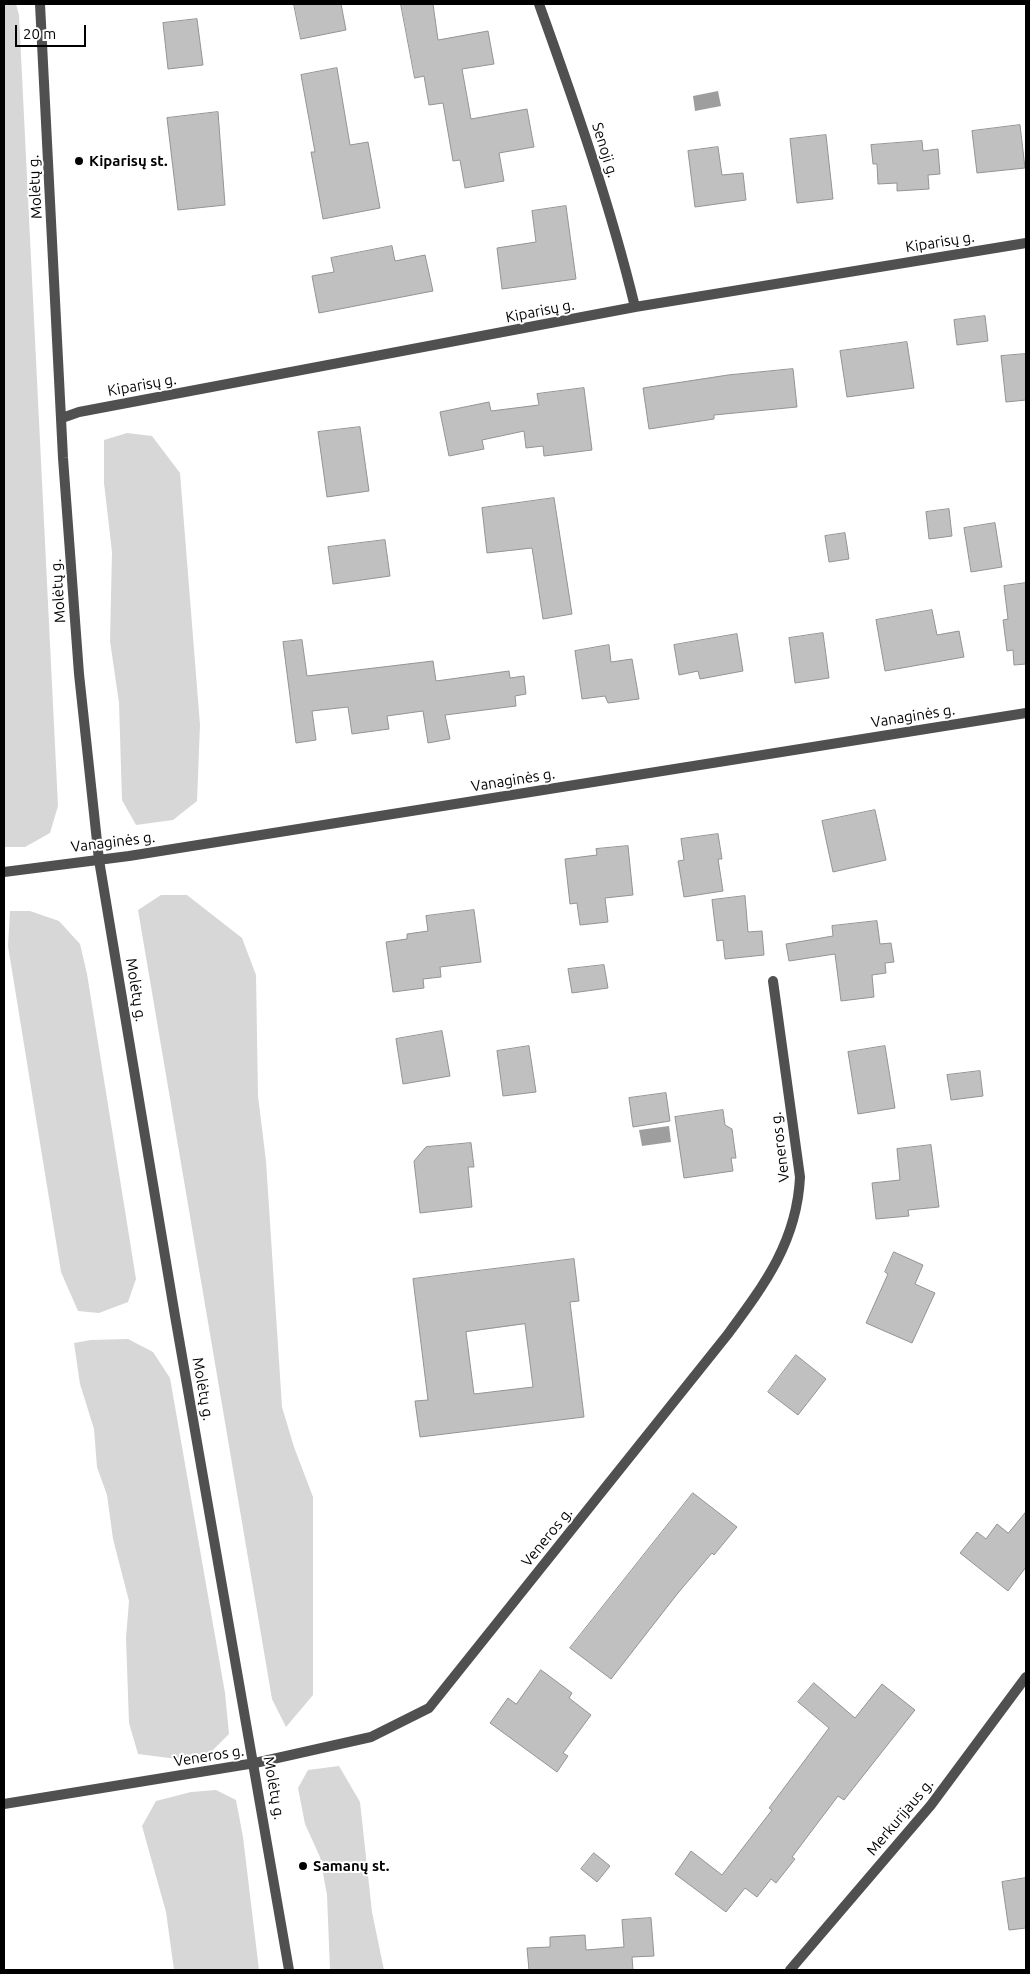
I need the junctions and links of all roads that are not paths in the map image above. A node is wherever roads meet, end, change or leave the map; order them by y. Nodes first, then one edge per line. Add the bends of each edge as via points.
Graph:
1 (40, 4) edge
2 (539, 4) edge
3 (1026, 243) edge
4 (635, 307) junction
5 (62, 418) junction
6 (1026, 713) edge
7 (99, 860) junction
8 (4, 872) edge
9 (773, 981) dead end
10 (1026, 1677) edge
11 (254, 1763) junction
12 (4, 1804) edge
13 (290, 1970) edge
14 (790, 1970) edge

1 - 5 street, Molėtų g.
2 - 4 street, Senoji g. via 576,107 623,256
3 - 4 street, Kiparisų g.
4 - 5 street, Kiparisų g. via 79,412
5 - 7 street, Molėtų g. via 79,674
6 - 7 street, Vanaginės g.
7 - 8 street, Vanaginės g.
7 - 11 street, Molėtų g.
9 - 11 street, Veneros g. via 800,1177 799,1199 786,1245 755,1297 429,1708 371,1737
10 - 14 street, Merkurijaus g. via 931,1805
11 - 12 street, Veneros g.
11 - 13 street, Molėtų g.

